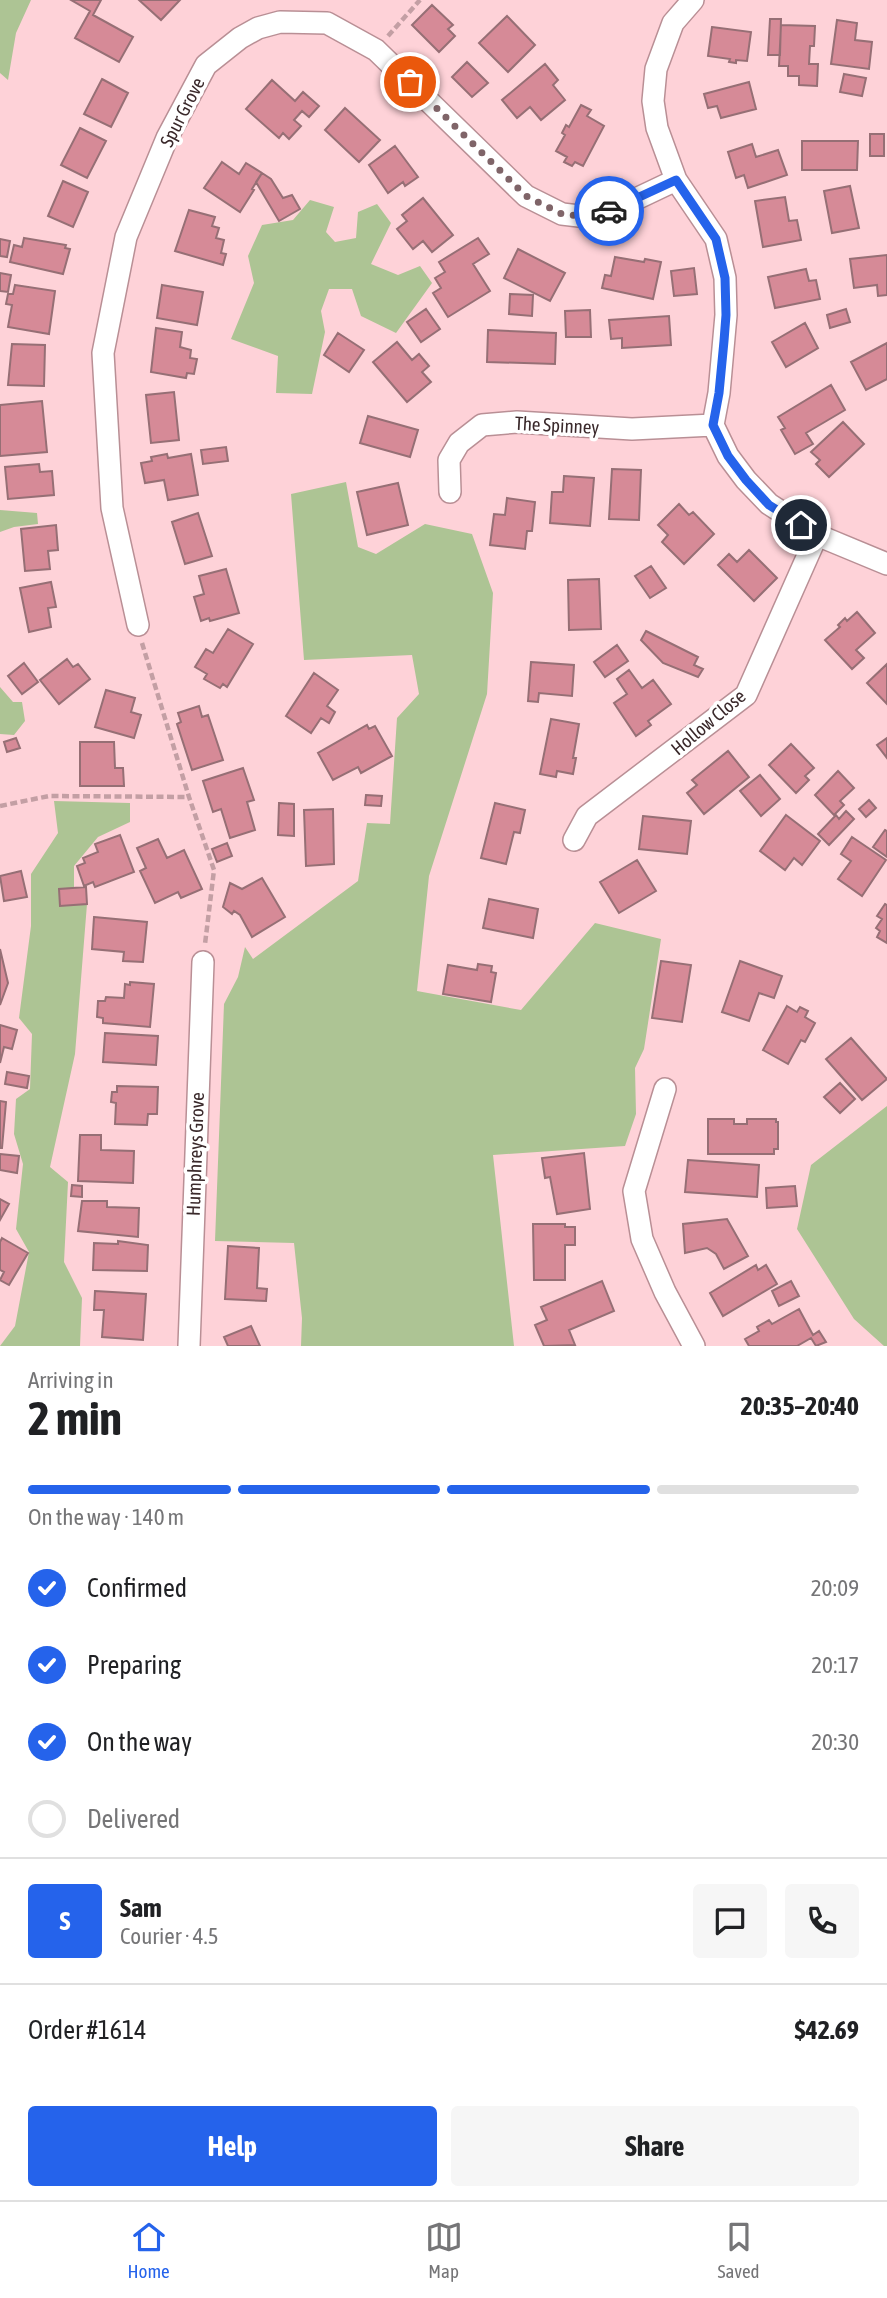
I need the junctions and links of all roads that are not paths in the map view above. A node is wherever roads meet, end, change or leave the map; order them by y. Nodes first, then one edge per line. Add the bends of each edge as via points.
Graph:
1 (694, 0) edge
2 (676, 180) junction
3 (713, 425) junction
4 (450, 492) dead end
5 (817, 535) junction
6 (887, 564) edge
7 (138, 625) road end
8 (574, 840) dead end
9 (203, 961) road end
10 (665, 1089) dead end
11 (189, 1346) edge
12 (694, 1346) edge

1 - 2 street via 673,23 656,68 653,101 657,128
2 - 3 street via 716,239 725,278 724,341
2 - 7 street, Spur Grove via 596,218 562,214 526,196 376,50 327,23 281,22 258,28 206,65 167,138 125,237 103,353 112,508
3 - 4 street, The Spinney via 632,429 517,422 482,425 459,443 449,460
3 - 5 street via 728,456 769,505
5 - 6 street
5 - 8 street, Hollow Close via 746,695 587,816
9 - 11 street, Humphreys Grove
10 - 12 street via 634,1191 642,1239

